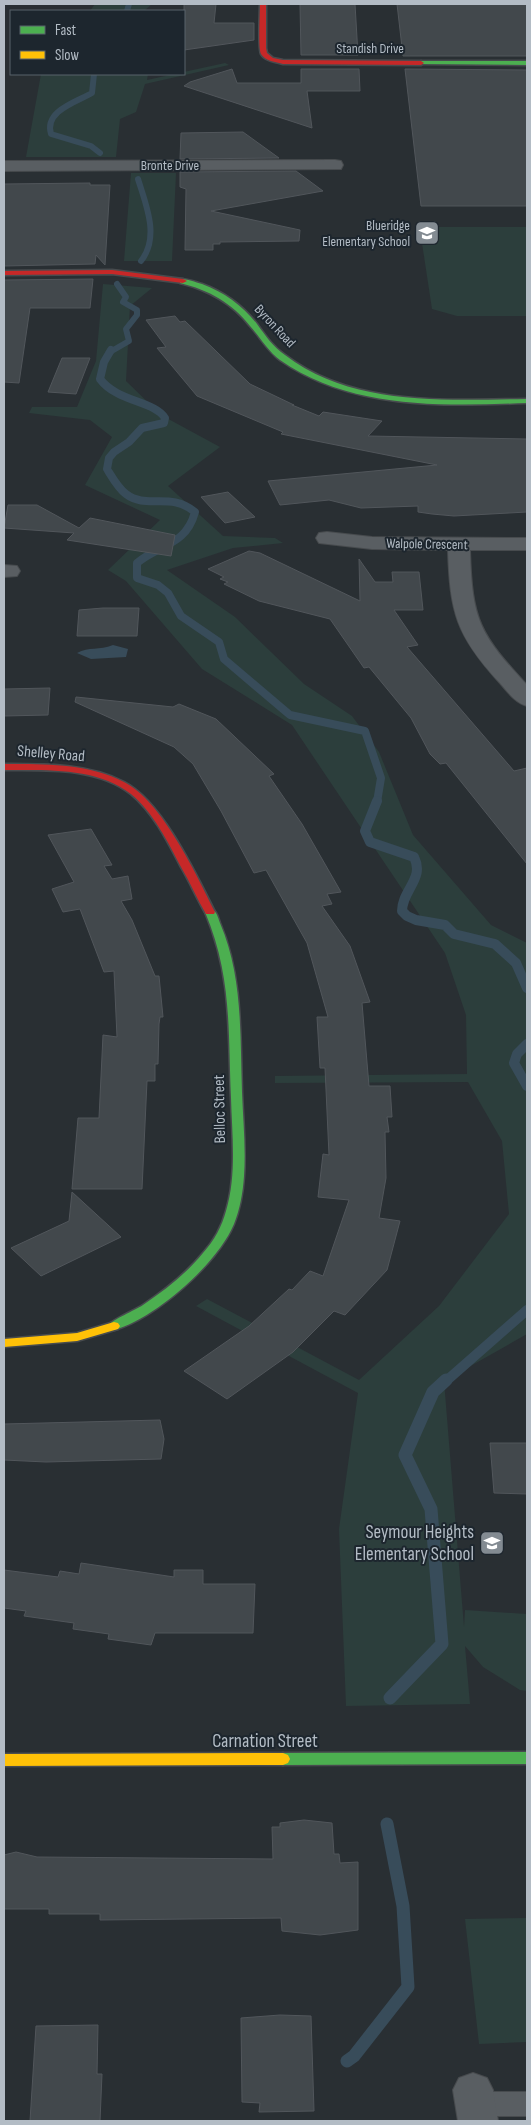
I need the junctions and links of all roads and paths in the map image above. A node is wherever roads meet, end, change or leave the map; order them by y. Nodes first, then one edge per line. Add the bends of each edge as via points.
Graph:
1 (263, 4) edge
2 (527, 63) edge
3 (335, 165) dead end
4 (4, 166) edge
5 (4, 273) edge
6 (527, 401) edge
7 (327, 538) dead end
8 (458, 544) junction
9 (527, 544) edge
10 (527, 699) edge
11 (4, 767) edge
12 (96, 775) joint
13 (4, 1343) edge
14 (527, 1758) edge
15 (4, 1760) edge
16 (527, 2104) edge
17 (476, 2105) edge

1 - 2 street, Standish Drive via 263,48 270,59 302,62
3 - 4 street, Bronte Drive
5 - 6 street, Byron Road via 134,274 194,283 220,293 235,304 280,356 298,369 344,388 421,400
7 - 8 street, Walpole Crescent via 372,543
8 - 9 street, Walpole Crescent
8 - 10 street via 468,622 486,651
11 - 12 street, Shelley Road
12 - 13 street, Belloc Street via 135,793 150,808 222,937 235,1002 238,1180 228,1225 208,1257 143,1312 105,1331 64,1340
14 - 15 street, Carnation Street
16 - 17 lane

